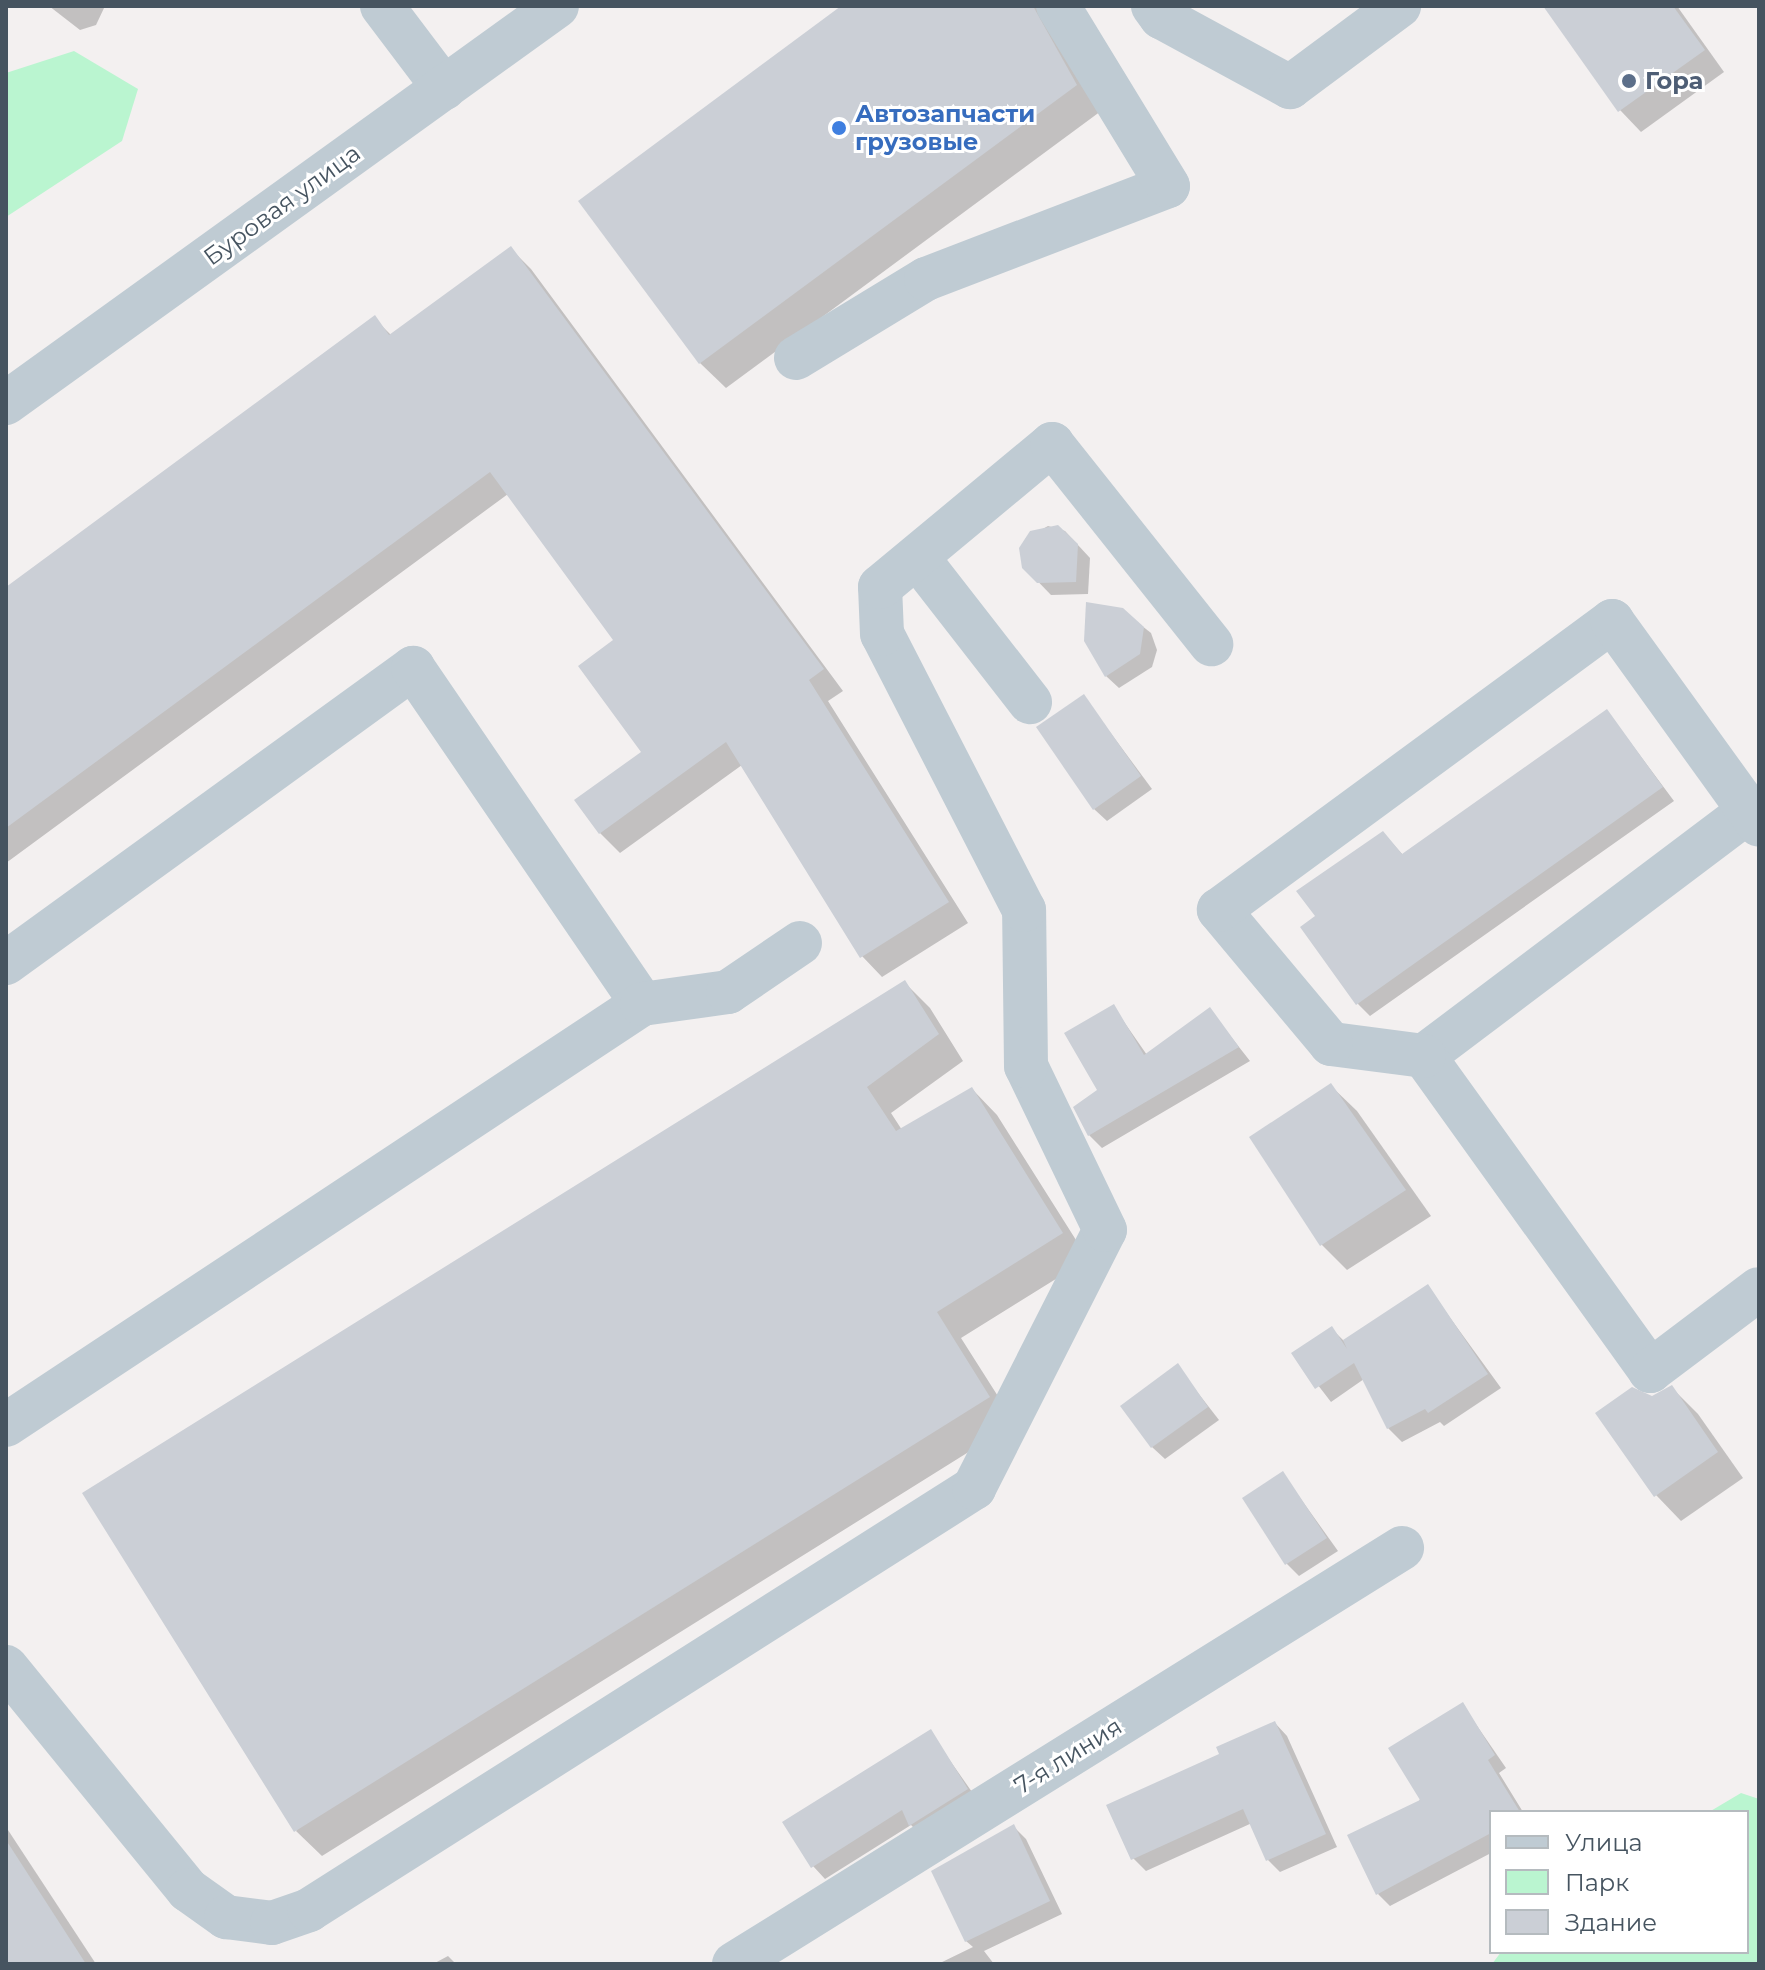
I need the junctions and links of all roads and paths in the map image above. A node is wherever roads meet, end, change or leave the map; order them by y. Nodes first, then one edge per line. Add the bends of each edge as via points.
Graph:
1 (382, 6) edge
2 (557, 6) edge
3 (1058, 6) edge
4 (1153, 6) edge
5 (1399, 6) edge
6 (444, 88) junction
7 (796, 358) dead end
8 (6, 403) edge
9 (917, 557) junction
10 (1211, 644) dead end
11 (1030, 702) dead end
12 (1754, 818) edge
13 (800, 943) dead end
14 (6, 963) edge
15 (642, 1004) junction
16 (1424, 1056) junction
17 (1759, 1289) edge
18 (6, 1425) edge
19 (1402, 1548) dead end
20 (6, 1667) edge
21 (734, 1964) edge

1 - 6 street
2 - 6 street, Буровая улица
3 - 7 street via 1168,186 926,279
4 - 5 street via 1161,17 1290,87
6 - 8 street, Буровая улица
9 - 10 street via 1052,444
9 - 11 street
9 - 20 street via 880,587 882,634 1024,910 1026,1066 1105,1230 974,1488 309,1910 272,1923 226,1917 188,1890
12 - 16 street
12 - 16 street via 1612,621 1219,910 1331,1044
13 - 15 street via 728,992
14 - 15 street via 413,668
15 - 18 street
16 - 17 street via 1650,1371
19 - 21 street, 7-я линия

